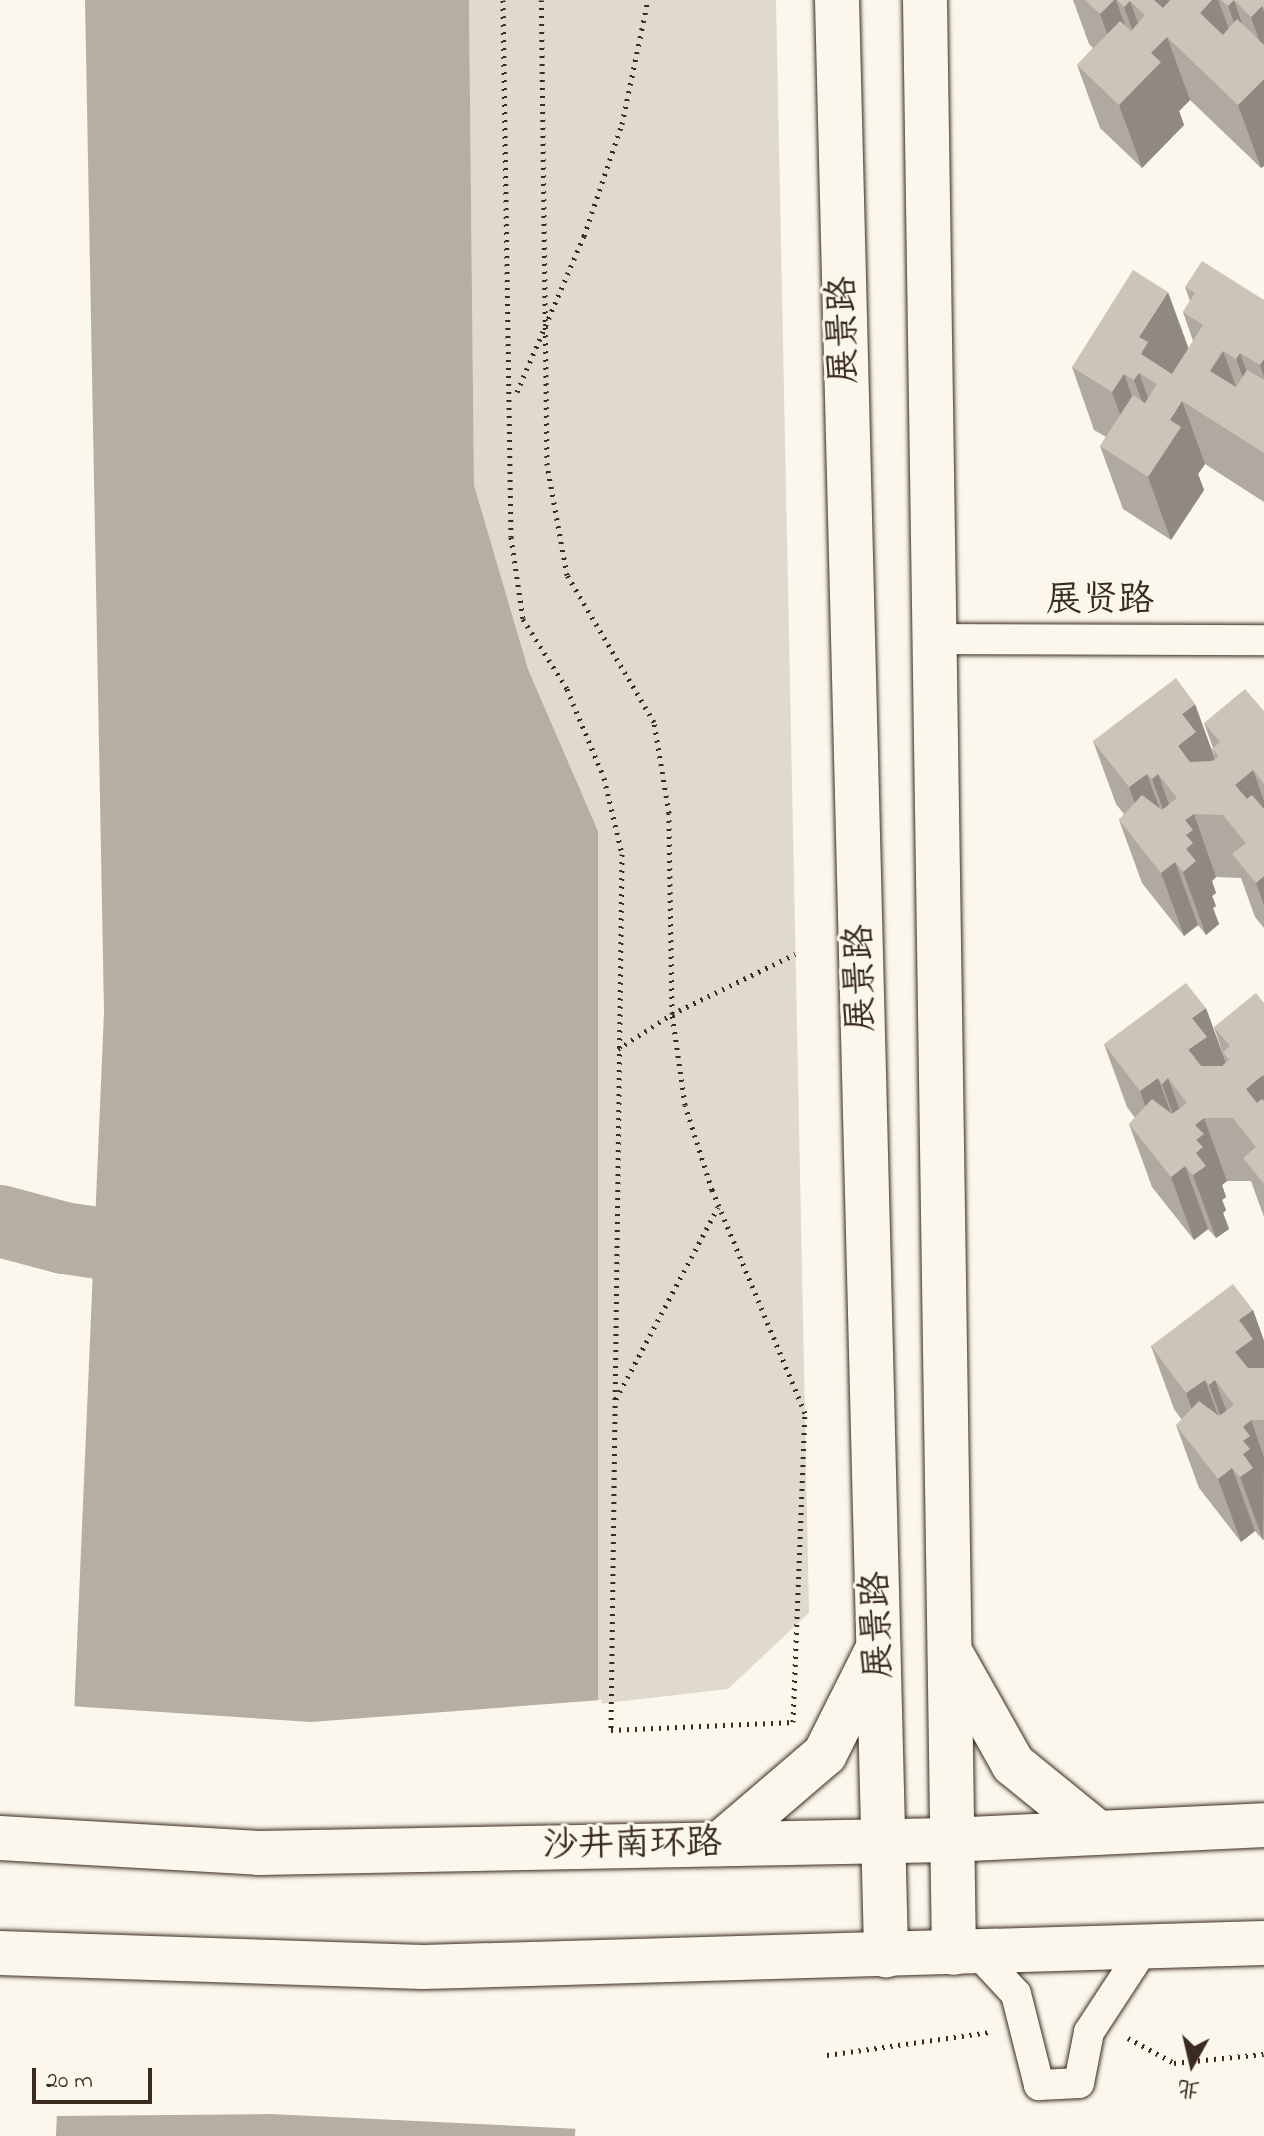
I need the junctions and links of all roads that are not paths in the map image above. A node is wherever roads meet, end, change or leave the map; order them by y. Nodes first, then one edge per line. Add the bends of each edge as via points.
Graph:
1 (837, 0) edge
2 (925, 0) edge
3 (936, 639) junction
4 (1264, 640) edge
5 (879, 1646) junction
6 (949, 1651) junction
7 (1264, 1825) edge
8 (1098, 1833) junction
9 (0, 1838) edge
10 (949, 1840) junction
11 (886, 1841) junction
12 (720, 1844) junction
13 (1264, 1943) edge
14 (1144, 1948) junction
15 (965, 1952) junction
16 (0, 1953) edge
17 (886, 1955) junction

1 - 5 main road, 展景路
2 - 3 main road, 展景路
3 - 4 street, 展贤路
3 - 6 main road, 展景路
5 - 11 main road, 展景路
5 - 12 main road via 825,1754
6 - 8 main road via 1013,1764
6 - 10 main road, 展景路
7 - 8 main road, 沙井南环路
8 - 10 main road, 沙井南环路
9 - 12 main road, 沙井南环路 via 259,1853
10 - 11 main road, 沙井南环路
10 - 15 main road, 展景路
11 - 12 main road, 沙井南环路
11 - 17 main road, 展景路
13 - 14 main road
14 - 15 main road
14 - 15 street via 1089,2032 1079,2083 1039,2085 1016,1994
15 - 17 main road
16 - 17 main road via 423,1967

